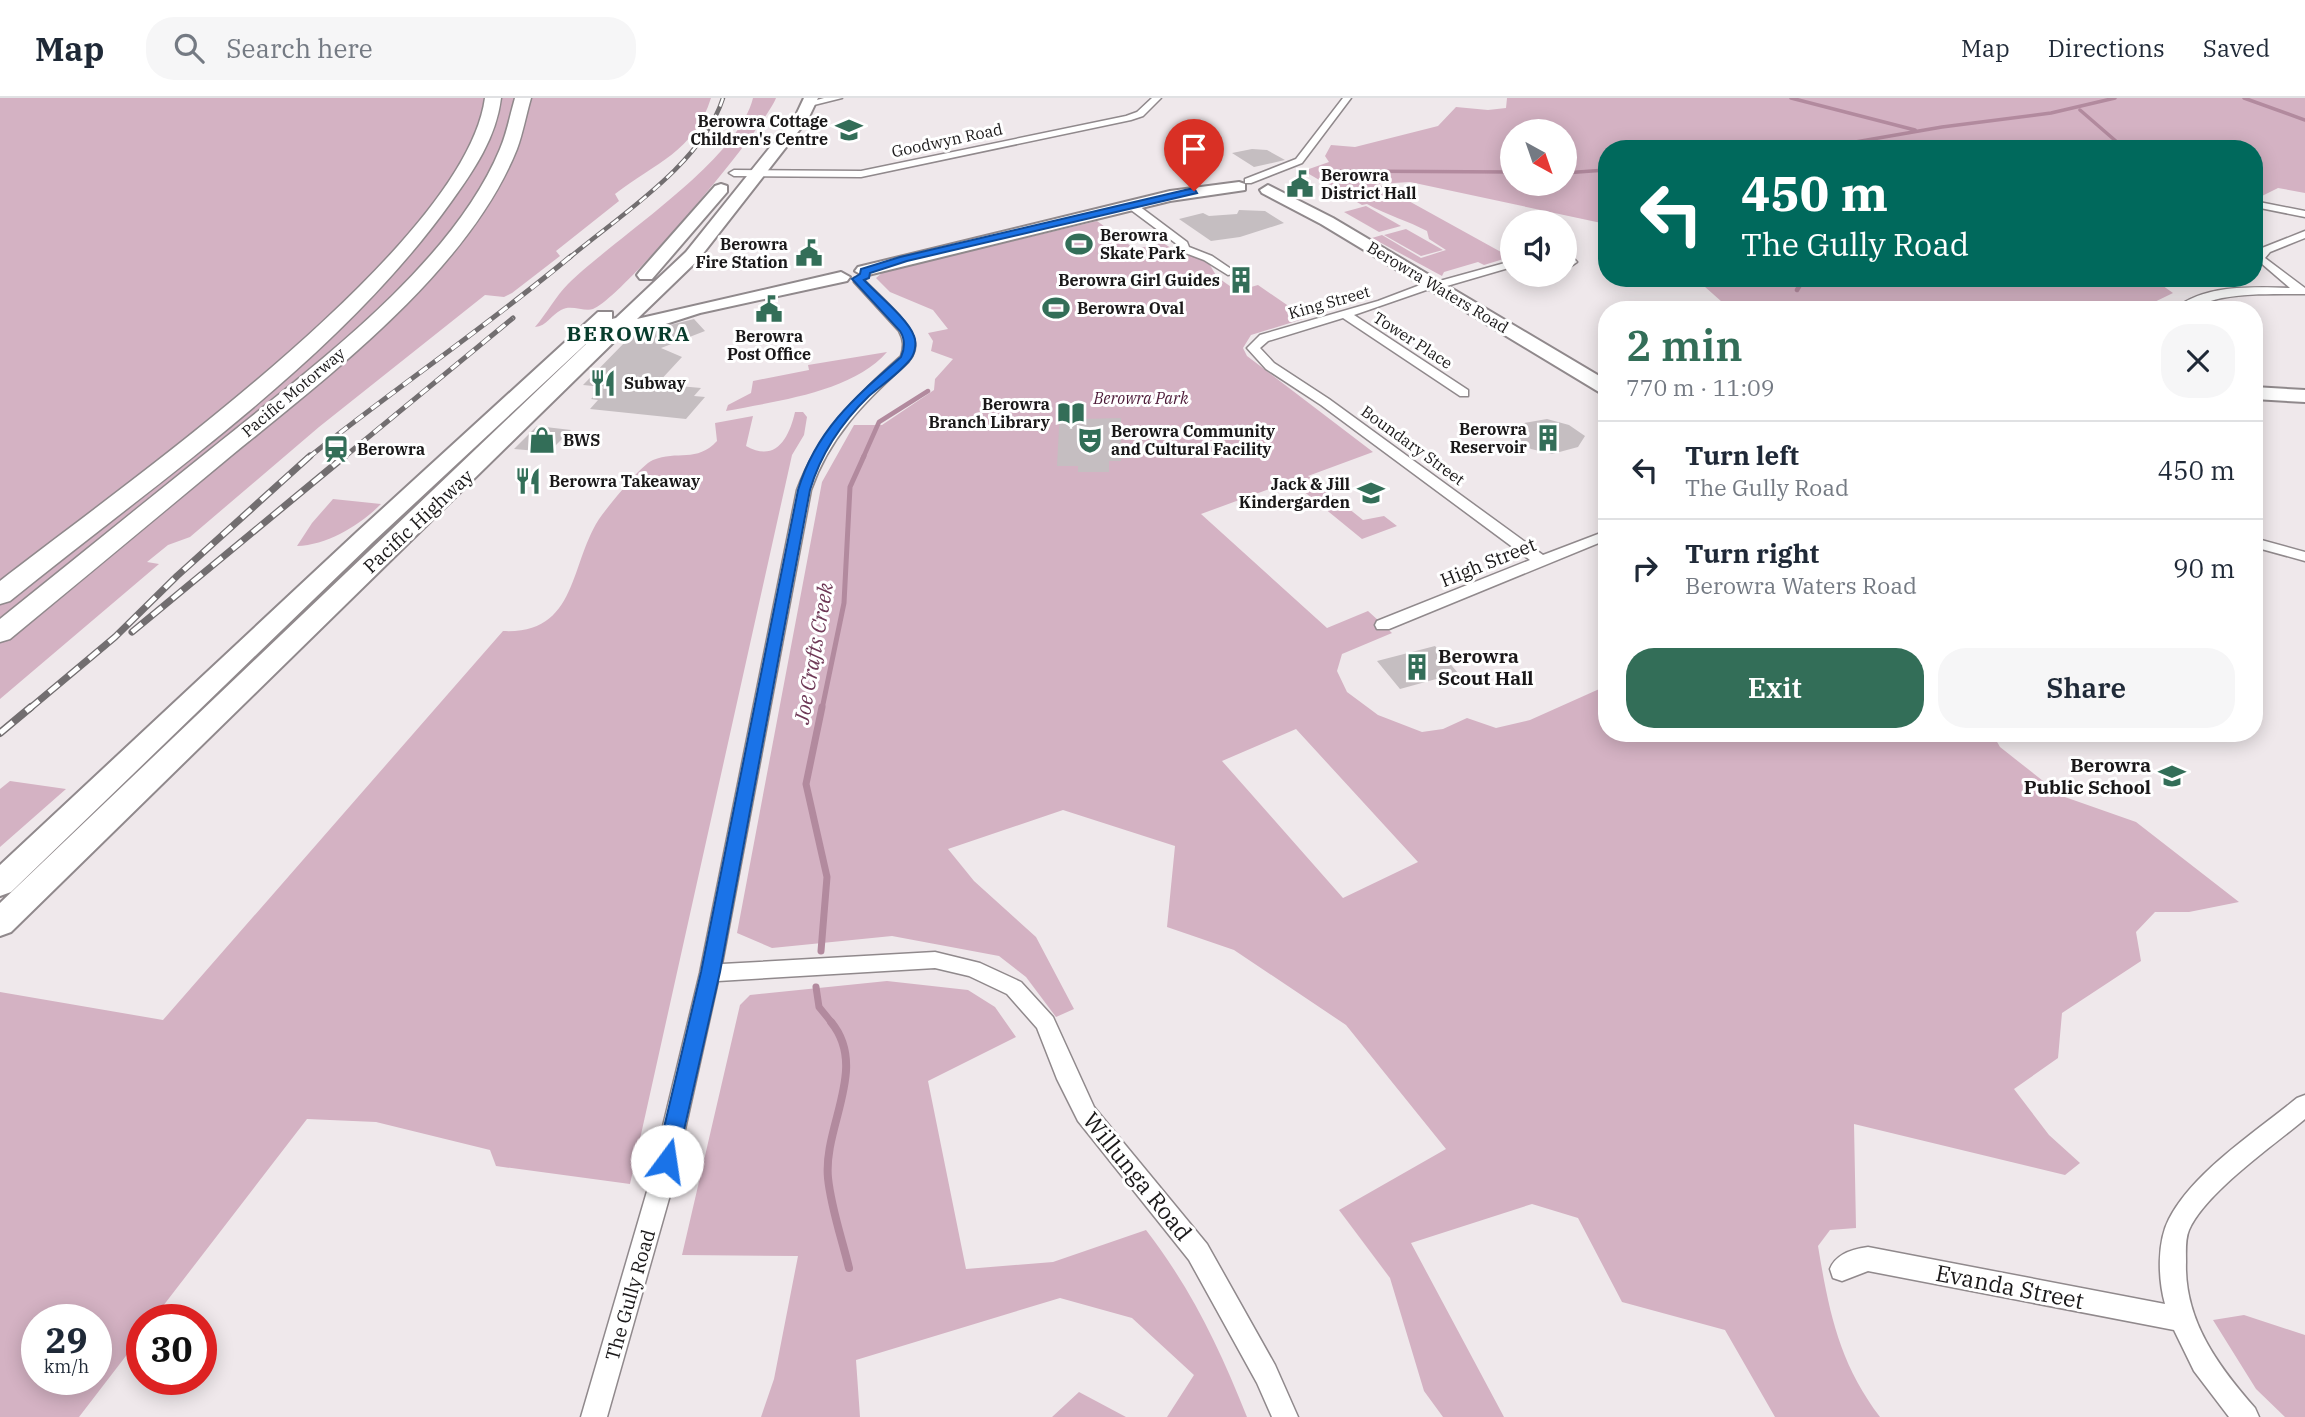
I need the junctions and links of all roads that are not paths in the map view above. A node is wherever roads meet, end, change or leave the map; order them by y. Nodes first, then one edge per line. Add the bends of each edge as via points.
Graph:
1 (493, 98) edge
2 (523, 98) edge
3 (838, 98) edge
4 (1157, 98) edge
5 (1347, 98) edge
6 (811, 100) edge
7 (750, 154) dead end
8 (734, 173) junction
9 (757, 173) junction
10 (1269, 181) junction
11 (1131, 205) junction
12 (2263, 206) edge
13 (2305, 214) edge
14 (2305, 234) edge
15 (2263, 253) edge
16 (2263, 261) edge
17 (1500, 267) edge
18 (1232, 273) dead end
19 (854, 276) junction
20 (1434, 285) junction
21 (2303, 291) edge
22 (2193, 301) edge
23 (1345, 314) junction
24 (616, 318) junction
25 (1263, 360) joint
26 (1598, 383) edge
27 (1464, 393) dead end
28 (2263, 394) edge
29 (2305, 396) edge
30 (1598, 538) edge
31 (2263, 544) edge
32 (2305, 556) edge
33 (1541, 561) junction
34 (0, 595) edge
35 (1383, 625) dead end
36 (0, 633) edge
37 (0, 884) edge
38 (0, 923) edge
39 (710, 972) junction
40 (2305, 1105) edge
41 (1842, 1269) dead end
42 (2180, 1319) junction
43 (594, 1417) edge
44 (1285, 1417) edge
45 (2246, 1417) edge

1 - 34 highway, Pacific Motorway via 492,115 478,149 435,214 367,292 245,400
2 - 36 highway, Pacific Motorway via 519,121 497,172 459,231 402,293 281,404
3 - 6 street
4 - 9 street, Goodwyn Road via 1140,114 1128,118 861,174
5 - 10 street via 1299,161
6 - 9 main road, Pacific Highway
7 - 8 main road, Pacific Highway
8 - 9 street, Goodwyn Road
8 - 24 main road, Pacific Highway
9 - 24 main road, Pacific Highway via 692,256
10 - 11 main road, Berowra Waters Road via 1252,192 1243,184
10 - 20 main road, Berowra Waters Road via 1283,195
11 - 18 street via 1184,249
11 - 19 main road
12 - 13 street
14 - 15 street
16 - 21 street
17 - 20 street, King Street
19 - 24 main road via 695,309 644,325
19 - 39 street, The Gully Road via 904,329 909,350 906,358 853,406 813,461
20 - 23 street, King Street
20 - 26 main road, Berowra Waters Road
21 - 22 street
23 - 25 street, King Street via 1258,341 1253,348
23 - 27 street, Tower Place
24 - 37 main road, Pacific Highway via 365,537
24 - 38 main road, Pacific Highway
25 - 33 street, Boundary Street
28 - 29 main road
30 - 33 street, High Street
31 - 32 street
33 - 35 street, High Street
39 - 43 street, The Gully Road via 660,1188
39 - 44 street, Willunga Road via 935,960 973,969 1014,988 1046,1023 1086,1114 1198,1252
40 - 42 street via 2197,1199 2177,1227 2171,1274
41 - 42 street, Evanda Street via 1868,1259
42 - 45 street via 2219,1388

